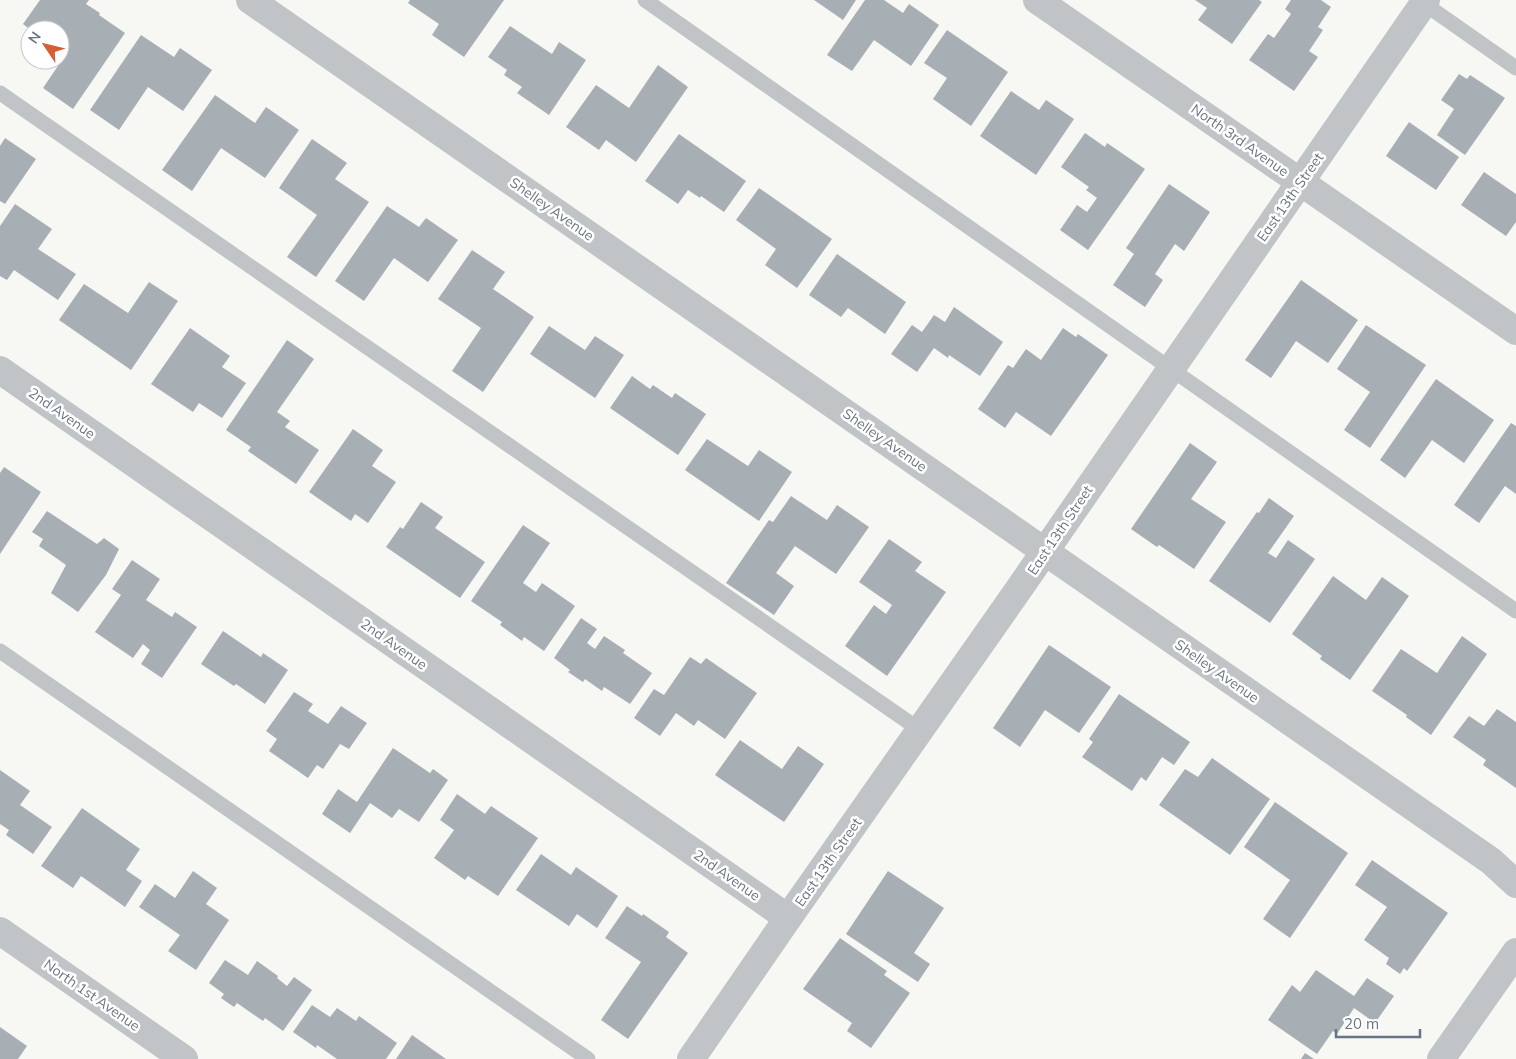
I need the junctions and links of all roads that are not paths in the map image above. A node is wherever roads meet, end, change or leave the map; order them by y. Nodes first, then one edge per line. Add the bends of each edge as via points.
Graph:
1 (250, 0) edge
2 (645, 0) edge
3 (1037, 0) edge
4 (1423, 1) edge
5 (1516, 68) edge
6 (0, 93) edge
7 (1301, 182) junction
8 (1516, 331) edge
9 (1170, 369) junction
10 (0, 370) edge
11 (1045, 551) junction
12 (1516, 611) edge
13 (0, 651) edge
14 (920, 730) junction
15 (1516, 884) edge
16 (788, 918) junction
17 (0, 931) edge
18 (1516, 952) edge
19 (184, 1059) edge
20 (588, 1059) edge
21 (692, 1059) edge
22 (1441, 1059) edge

1 - 11 street, Shelley Avenue
2 - 9 lane
3 - 7 street, North 3rd Avenue
4 - 5 lane
4 - 7 street, East 13th Street
6 - 14 lane
7 - 8 street, North 3rd Avenue
7 - 9 street, East 13th Street
9 - 11 street, East 13th Street
9 - 12 lane
10 - 16 street, 2nd Avenue
11 - 14 street, East 13th Street
11 - 15 street, Shelley Avenue via 1492,861
13 - 20 lane
14 - 16 street, East 13th Street
16 - 21 street, East 13th Street
17 - 19 street, North 1st Avenue
18 - 22 street

